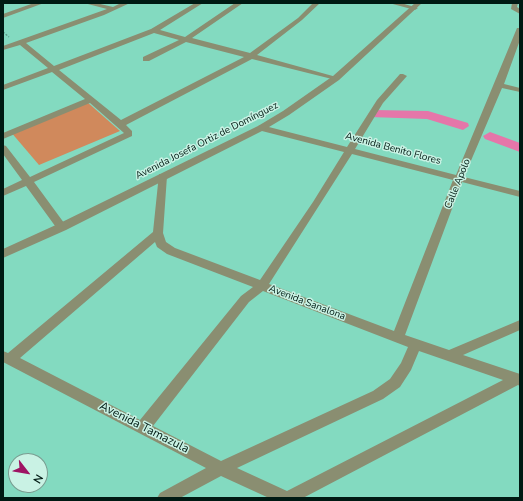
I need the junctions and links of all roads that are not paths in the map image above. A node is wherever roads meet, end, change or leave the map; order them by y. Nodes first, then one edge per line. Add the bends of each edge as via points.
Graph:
1 (41, 3) edge
2 (87, 3) edge
3 (126, 3) edge
4 (200, 3) edge
5 (240, 3) edge
6 (317, 3) edge
7 (392, 3) edge
8 (516, 3) edge
9 (417, 6) edge
10 (115, 8) junction
11 (520, 12) edge
12 (3, 16) edge
13 (520, 30) edge
14 (154, 31) junction
15 (186, 40) junction
16 (21, 42) junction
17 (3, 48) edge
18 (251, 56) junction
19 (146, 59) dead end
20 (55, 69) junction
21 (403, 76) dead end
22 (336, 78) junction
23 (499, 86) junction
24 (3, 88) edge
25 (520, 90) edge
26 (91, 100) junction
27 (120, 124) junction
28 (260, 128) junction
29 (3, 136) edge
30 (3, 148) edge
31 (352, 150) junction
32 (162, 176) junction
33 (459, 178) junction
34 (27, 182) junction
35 (3, 192) edge
36 (520, 194) edge
37 (62, 227) junction
38 (158, 233) junction
39 (3, 254) edge
40 (262, 286) junction
41 (520, 325) edge
42 (398, 338) junction
43 (416, 344) junction
44 (448, 356) junction
45 (6, 357) edge
46 (519, 380) edge
47 (143, 428) junction
48 (221, 468) junction
49 (165, 498) edge
50 (287, 498) edge

1 - 12 street
2 - 10 street
3 - 10 street
4 - 14 street
5 - 15 street
6 - 18 street
7 - 9 street
8 - 11 street via 513,8
9 - 22 street, Avenida Josefa Ortiz de Domínguez
10 - 16 street
13 - 23 street, Calle Apolo
14 - 15 street
14 - 20 street
15 - 18 street
15 - 19 street
16 - 17 street
16 - 20 street
18 - 22 street
18 - 27 street
20 - 24 street
20 - 26 street
21 - 31 street via 380,102
22 - 28 street, Avenida Josefa Ortiz de Domínguez
23 - 25 street
23 - 33 street, Calle Apolo
26 - 27 street
26 - 29 street
27 - 34 street via 129,134
28 - 31 street, Avenida Benito Flores
28 - 32 street, Avenida Josefa Ortiz de Domínguez
30 - 34 street
31 - 33 street, Avenida Benito Flores
31 - 40 street
32 - 37 street, Avenida Josefa Ortiz de Domínguez
32 - 38 street
33 - 36 street, Avenida Benito Flores
33 - 42 street, Calle Apolo
34 - 35 street
34 - 37 street
37 - 39 street, Avenida Josefa Ortiz de Domínguez
38 - 40 street, Avenida Sanalona via 161,244 171,251
38 - 45 street
40 - 42 street, Avenida Sanalona
40 - 47 street via 245,299
41 - 44 street
42 - 43 street, Avenida Sanalona
43 - 44 street, Avenida Sanalona
43 - 48 street via 395,383 378,395
44 - 46 street, Avenida Sanalona
45 - 47 street, Avenida Tamazula
46 - 50 street
47 - 48 street, Avenida Tamazula
48 - 49 street
48 - 50 street, Avenida Tamazula

